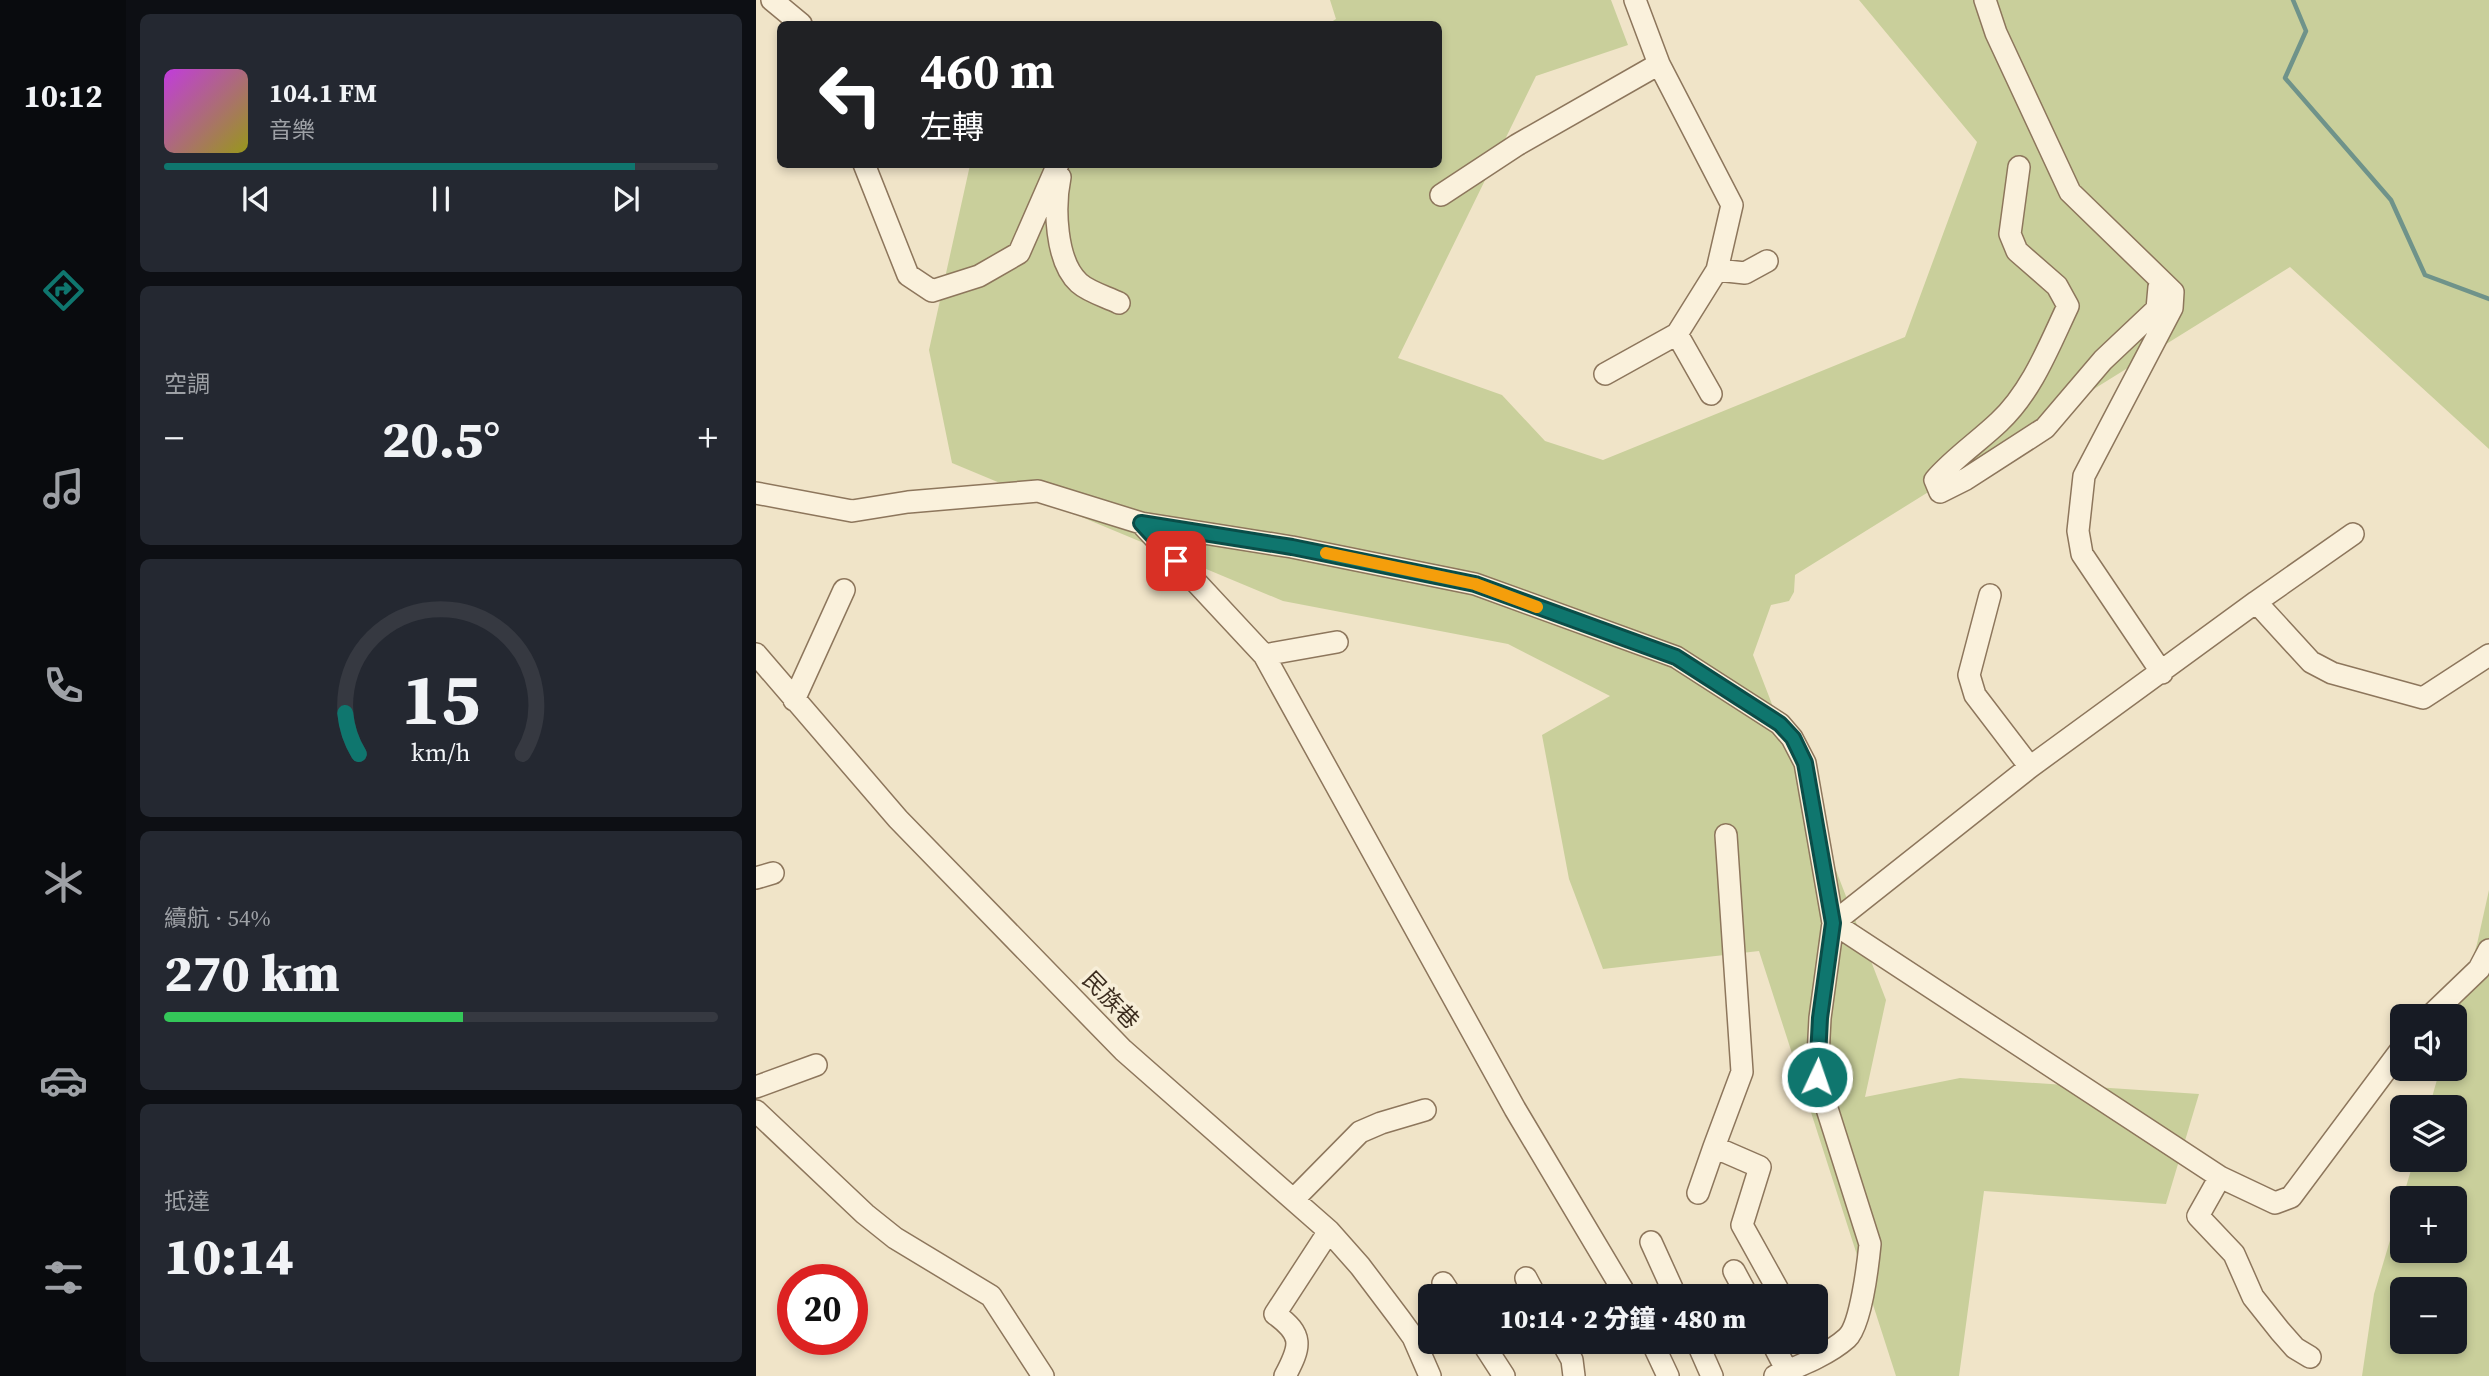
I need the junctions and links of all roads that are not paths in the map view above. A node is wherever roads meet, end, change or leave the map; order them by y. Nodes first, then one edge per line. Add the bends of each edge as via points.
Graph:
1 (772, 0) edge
2 (1635, 0) edge
3 (1985, 0) edge
4 (797, 21) edge
5 (1659, 64) junction
6 (2019, 167) dead end
7 (866, 168) edge
8 (1058, 168) edge
9 (1060, 168) edge
10 (1441, 195) dead end
11 (1768, 261) dead end
12 (1717, 270) junction
13 (2160, 281) junction
14 (1119, 303) dead end
15 (1677, 334) junction
16 (1605, 374) dead end
17 (1711, 394) dead end
18 (756, 493) edge
19 (1141, 523) junction
20 (2353, 534) dead end
21 (844, 590) dead end
22 (1990, 595) dead end
23 (2256, 602) junction
24 (1338, 642) dead end
25 (756, 654) edge
26 (1264, 655) junction
27 (2489, 655) edge
28 (2162, 673) junction
29 (794, 700) junction
30 (2030, 767) junction
31 (1726, 835) dead end
32 (1833, 923) junction
33 (2489, 950) edge
34 (2443, 1004) edge
35 (2390, 1064) edge
36 (816, 1065) dead end
37 (756, 1087) edge
38 (756, 1111) edge
39 (1424, 1111) dead end
40 (1714, 1147) junction
41 (2220, 1177) junction
42 (1698, 1193) dead end
43 (1294, 1199) junction
44 (1329, 1231) junction
45 (1651, 1241) dead end
46 (1734, 1271) dead end
47 (1526, 1278) dead end
48 (1529, 1284) edge
49 (1619, 1284) edge
50 (1670, 1284) edge
51 (1741, 1284) edge
52 (1775, 1284) edge
53 (1490, 1354) edge
54 (1569, 1354) edge
55 (1658, 1354) edge
56 (1702, 1354) edge
57 (1775, 1354) edge
58 (2310, 1357) dead end
59 (1810, 1359) edge
60 (1781, 1373) edge
61 (1043, 1376) edge
62 (1285, 1376) edge
63 (1430, 1376) edge
64 (1504, 1376) edge
65 (1574, 1376) edge
66 (1668, 1376) edge
67 (1712, 1376) edge

1 - 4 street
2 - 5 street
3 - 13 street via 2070,192
5 - 10 street via 1517,145
5 - 12 street via 1732,205
6 - 13 street via 2011,233 2017,251 2057,286 2068,306 2030,384 2001,421 1935,480 1940,492 2045,428 2102,360 2157,309
7 - 8 street via 908,275 932,291 979,276 1018,253
9 - 14 street via 1056,221 1062,253 1079,282
11 - 12 street via 1745,273
12 - 15 street
13 - 28 street via 2173,292 2172,308 2084,476 2078,531 2082,554
15 - 16 street
15 - 17 street
18 - 19 street via 852,511 1038,491
19 - 26 street
19 - 32 street via 1279,544 1475,584 1676,657 1780,724 1793,738 1805,763
20 - 23 street
21 - 29 street
22 - 30 street via 1969,675 1975,695
23 - 27 street via 2311,662 2332,673 2423,698
23 - 28 street
24 - 26 street
25 - 29 street, 民族巷
26 - 49 street via 1515,1109
28 - 30 street
29 - 43 street, 民族巷 via 898,819 1123,1050
30 - 32 street
31 - 40 street via 1742,1072
32 - 41 street
32 - 59 street via 1817,1077 1870,1244 1849,1337
33 - 34 street via 2479,969
35 - 41 street via 2291,1197 2275,1203
36 - 37 street
38 - 61 street via 895,1238 991,1296
39 - 43 street via 1360,1132
40 - 42 street
40 - 52 street via 1760,1167 1742,1225
41 - 58 street via 2198,1216 2234,1254 2253,1297 2280,1331
43 - 44 street, 民族巷
44 - 62 street via 1275,1314 1297,1335 1295,1360
44 - 63 street, 民族巷 via 1407,1328
45 - 50 street
46 - 51 street
47 - 48 street
53 - 64 street
54 - 65 street
55 - 66 street
56 - 67 street
57 - 60 street
59 - 60 street

